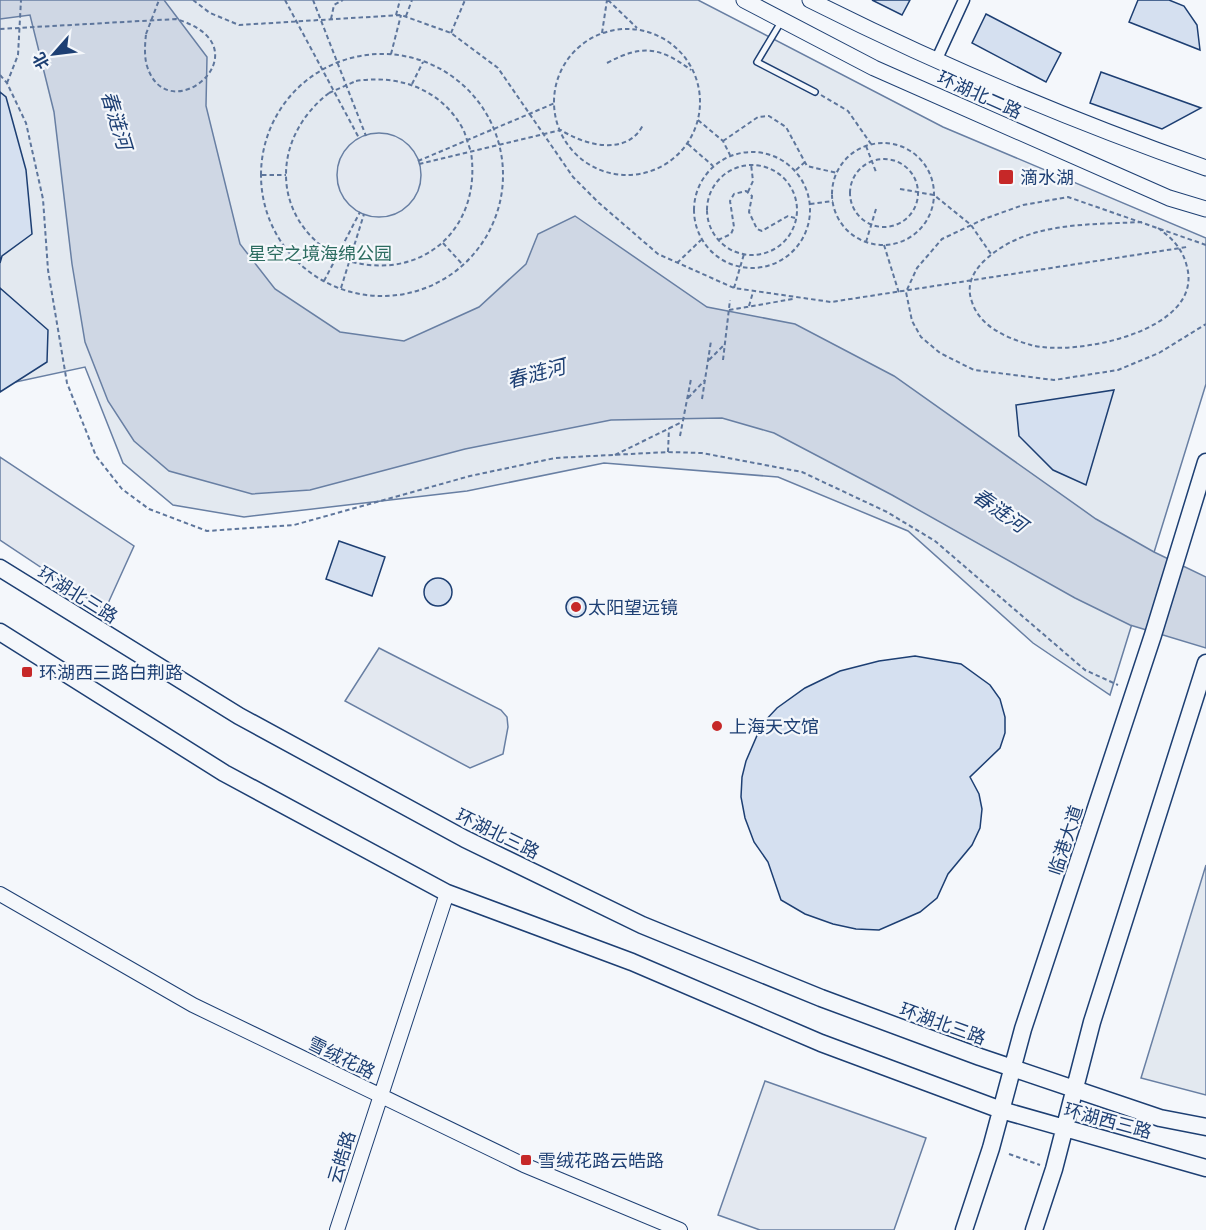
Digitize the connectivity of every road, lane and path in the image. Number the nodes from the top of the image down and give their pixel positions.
1 (21, 0) edge
2 (159, 0) edge
3 (193, 0) edge
4 (285, 0) edge
5 (313, 0) edge
6 (343, 0) edge
7 (400, 0) edge
8 (412, 0) edge
9 (465, 0) edge
10 (607, 0) edge
11 (744, 0) edge
12 (810, 0) edge
13 (964, 0) edge
14 (396, 15) junction
15 (401, 15) junction
16 (405, 16) junction
17 (321, 19) junction
18 (332, 19) junction
19 (296, 20) junction
20 (782, 20) junction
21 (0, 29) edge
22 (639, 30) junction
23 (451, 33) junction
24 (602, 34) junction
25 (391, 54) junction
26 (936, 61) junction
27 (423, 62) junction
28 (338, 63) junction
29 (607, 63) dead end
30 (322, 70) junction
31 (694, 72) junction
32 (0, 75) edge
33 (8, 83) junction
34 (412, 84) junction
35 (815, 92) joint
36 (555, 102) junction
37 (531, 113) junction
38 (698, 120) junction
39 (643, 125) dead end
40 (494, 129) junction
41 (561, 130) junction
42 (545, 134) junction
43 (366, 136) dead end
44 (359, 138) dead end
45 (723, 141) junction
46 (688, 143) junction
47 (871, 144) junction
48 (499, 145) junction
49 (866, 146) junction
50 (730, 155) junction
51 (805, 162) junction
52 (872, 162) junction
53 (751, 164) junction
54 (713, 166) junction
55 (1206, 168) edge
56 (795, 171) junction
57 (876, 172) dead end
58 (837, 173) junction
59 (262, 175) junction
60 (286, 175) junction
61 (900, 189) dead end
62 (748, 192) junction
63 (918, 192) junction
64 (934, 195) junction
65 (833, 201) junction
66 (810, 204) junction
67 (876, 208) dead end
68 (1206, 209) edge
69 (360, 212) dead end
70 (364, 214) dead end
71 (795, 218) junction
72 (1145, 222) junction
73 (872, 224) junction
74 (971, 225) junction
75 (1156, 226) junction
76 (701, 240) junction
77 (718, 240) junction
78 (443, 242) junction
79 (866, 242) junction
80 (884, 245) junction
81 (1206, 245) edge
82 (1187, 247) dead end
83 (1180, 248) junction
84 (744, 254) junction
85 (991, 254) junction
86 (677, 263) junction
87 (463, 265) junction
88 (741, 267) junction
89 (324, 281) junction
90 (970, 281) junction
91 (341, 288) junction
92 (734, 288) junction
93 (753, 292) junction
94 (906, 292) junction
95 (899, 293) junction
96 (796, 298) junction
97 (730, 300) dead end
98 (748, 308) junction
99 (729, 310) junction
100 (1206, 324) edge
101 (711, 341) dead end
102 (725, 344) junction
103 (723, 360) dead end
104 (708, 363) junction
105 (691, 379) dead end
106 (705, 380) junction
107 (702, 399) dead end
108 (687, 400) junction
109 (682, 422) junction
110 (669, 428) junction
111 (680, 436) dead end
112 (668, 452) junction
113 (612, 456) junction
114 (1206, 462) edge
115 (0, 568) edge
116 (0, 632) edge
117 (1206, 663) edge
118 (1118, 685) dead end
119 (447, 893) junction
120 (0, 894) edge
121 (1011, 1068) junction
122 (1075, 1090) junction
123 (380, 1095) junction
124 (1001, 1110) junction
125 (1206, 1127) edge
126 (1064, 1129) junction
127 (1009, 1154) dead end
128 (1041, 1165) dead end
129 (1206, 1168) edge
130 (337, 1230) edge
131 (680, 1230) edge
132 (964, 1230) edge
133 (1034, 1230) edge

1 - 33 path
2 - 21 path, bridge
3 - 19 path
4 - 19 path
5 - 17 path
6 - 18 path
7 - 14 path
8 - 16 path
9 - 23 path
10 - 22 path
10 - 24 path
11 - 20 main road, 环湖北二路
12 - 26 main road, 环湖北二路
13 - 26 street
14 - 15 path
14 - 18 path
15 - 16 path
15 - 25 path
16 - 23 path
17 - 18 path
17 - 19 path
17 - 28 path
19 - 30 path
20 - 35 lane
20 - 68 main road, 环湖北二路
22 - 24 path
22 - 31 path
23 - 37 path
24 - 36 path
25 - 27 path
25 - 28 path
26 - 55 main road, 环湖北二路
27 - 34 path
27 - 40 path
28 - 30 path
28 - 43 path
29 - 31 path
30 - 44 path
30 - 59 path
31 - 38 path
32 - 33 path
33 - 113 path
34 - 60 path, bridge
34 - 78 path, bridge
35 - 47 path
36 - 37 path
36 - 41 path
37 - 40 path
37 - 42 path
38 - 45 path
38 - 46 path
39 - 41 path
40 - 48 path
40 - 48 path
41 - 42 path
41 - 46 path
42 - 48 path
42 - 86 path
45 - 50 path
45 - 51 path
46 - 54 path
47 - 49 path
47 - 64 path
48 - 87 path
49 - 52 path
49 - 58 path
50 - 54 path
50 - 56 path
51 - 56 path
51 - 58 path
52 - 57 path
52 - 63 path
52 - 73 path
53 - 62 path
53 - 71 path
53 - 77 path
54 - 76 path
56 - 66 path
58 - 65 path
59 - 60 path
59 - 89 path
60 - 78 path, bridge
61 - 63 path
62 - 71 path
62 - 77 path
63 - 64 path
63 - 73 path
64 - 74 path
64 - 80 path
65 - 66 path
65 - 79 path
66 - 88 path
67 - 73 path
69 - 89 path
70 - 91 path
71 - 84 path
72 - 74 path
72 - 75 path
72 - 85 path
73 - 79 path
74 - 85 path
74 - 94 path
75 - 81 path
75 - 83 path
76 - 86 path
76 - 88 path
77 - 84 path
78 - 87 path
79 - 80 path
80 - 95 path
82 - 83 path
83 - 90 path
83 - 90 path
84 - 88 path
85 - 90 path
86 - 92 path
87 - 91 path
88 - 92 path
89 - 91 path
90 - 94 path
92 - 93 path
93 - 96 path
93 - 98 path
94 - 95 path
94 - 100 path
95 - 96 path
96 - 98 path
97 - 99 path
98 - 99 path
99 - 102 path
101 - 104 path
102 - 103 path
102 - 104 path
104 - 106 path
105 - 108 path
106 - 107 path
106 - 108 path
108 - 109 path
109 - 110 path
109 - 111 path
110 - 112 path
110 - 113 path
112 - 113 path
112 - 118 path
114 - 121 main road, 临港大道
115 - 121 main road, 环湖北三路
116 - 119 main road
117 - 122 main road
119 - 123 street, 云皓路
119 - 124 main road
120 - 123 street, 雪绒花路
121 - 122 main road, 环湖西三路
121 - 124 main road, 临港大道
122 - 125 main road, 环湖西三路
122 - 126 main road
123 - 130 street, 云皓路
123 - 131 street, 雪绒花路
124 - 126 main road, 环湖西三路
124 - 132 main road, 临港大道
126 - 129 main road, 环湖西三路
126 - 133 main road
127 - 128 path

